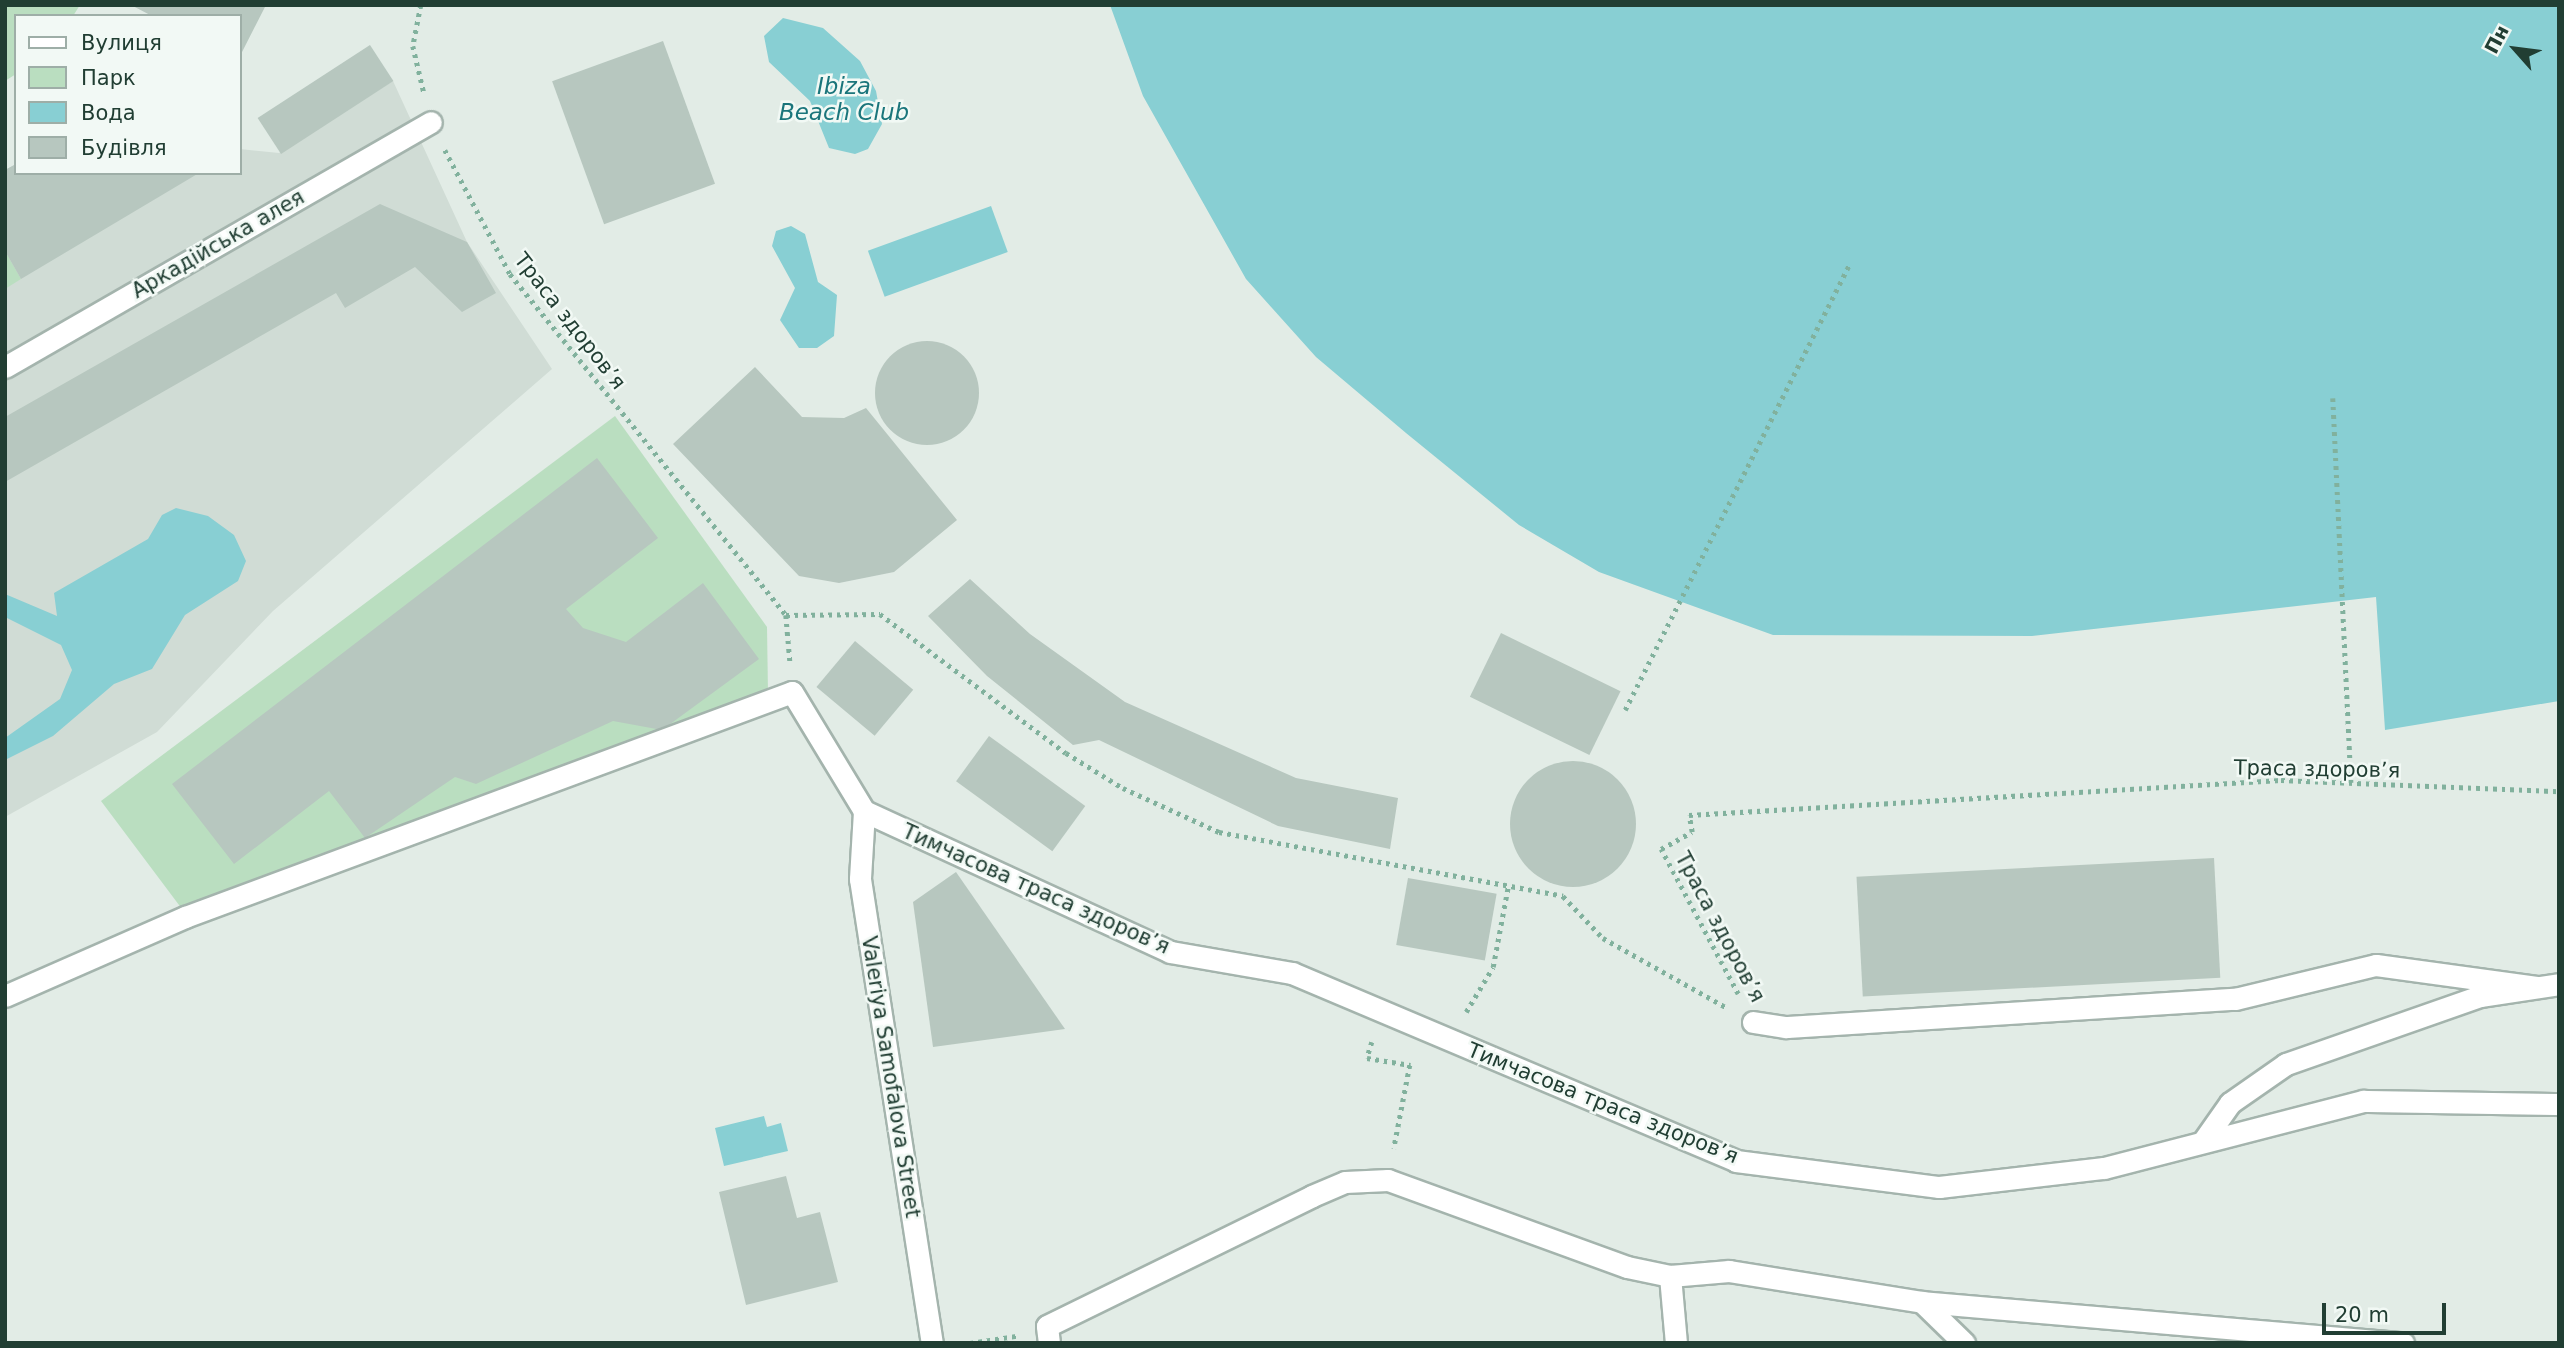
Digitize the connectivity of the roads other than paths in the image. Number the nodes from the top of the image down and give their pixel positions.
1 (431, 122) road end
2 (5, 367) edge
3 (864, 811) junction
4 (2559, 984) edge
5 (2536, 987) junction
6 (5, 996) edge
7 (1753, 1022) road end
8 (2559, 1104) edge
9 (2204, 1140) junction
10 (1670, 1276) junction
11 (1922, 1302) junction
12 (932, 1343) edge
13 (1049, 1343) edge
14 (1676, 1343) edge
15 (1964, 1343) edge
16 (2403, 1343) edge

1 - 2 street, Аркадійська алея
3 - 6 street
3 - 9 street, Тимчасова траса здоров’я
3 - 12 street, Valeriya Samofalova Street
4 - 5 street
5 - 7 street
5 - 9 street
8 - 9 street, Тимчасова траса здоров’я
10 - 11 street
10 - 13 street
10 - 14 street
11 - 15 street
11 - 16 street

